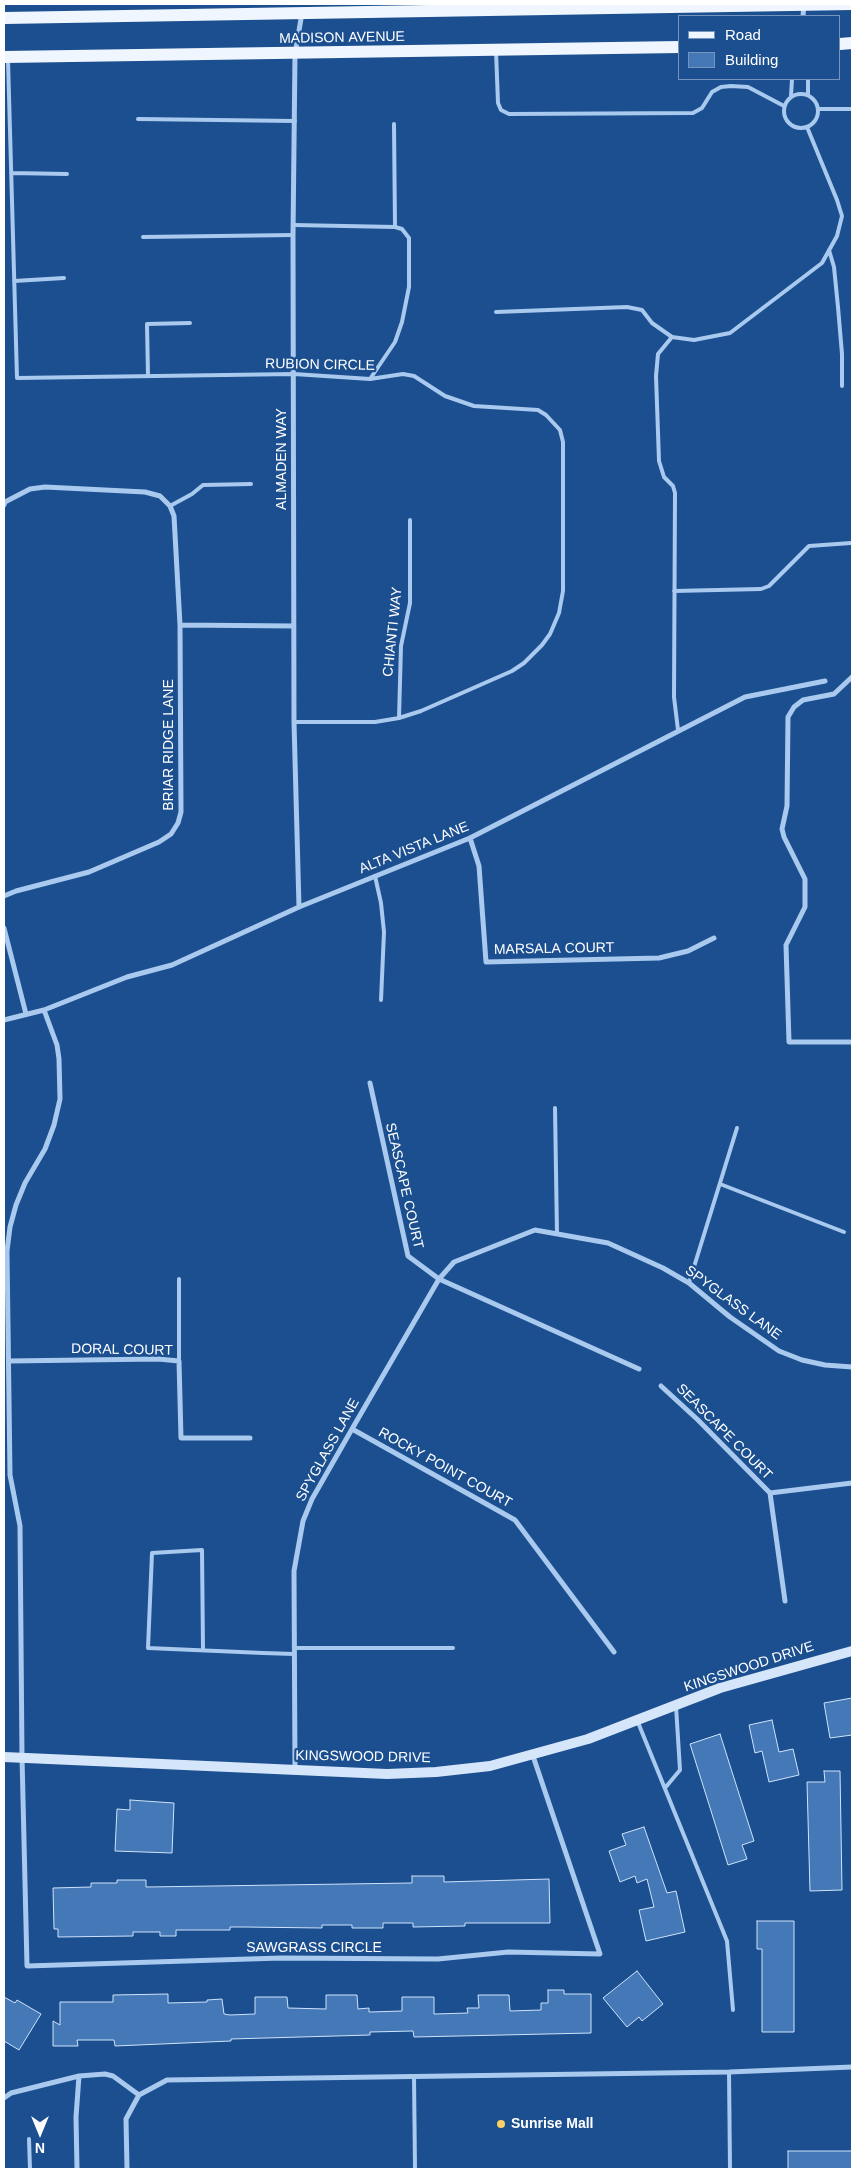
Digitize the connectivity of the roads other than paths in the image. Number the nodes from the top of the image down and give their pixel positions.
1 (852, 4) edge
2 (804, 8) edge
3 (302, 13) junction
4 (4, 18) edge
5 (678, 47) edge
6 (496, 51) junction
7 (295, 54) junction
8 (6, 57) edge
9 (792, 80) edge
10 (808, 80) edge
11 (808, 95) junction
12 (791, 96) junction
13 (784, 106) junction
14 (818, 109) junction
15 (852, 109) edge
16 (138, 119) dead end
17 (294, 121) junction
18 (394, 124) dead end
19 (807, 127) junction
20 (11, 173) junction
21 (67, 174) dead end
22 (294, 226) junction
23 (394, 227) junction
24 (293, 235) junction
25 (143, 237) dead end
26 (829, 250) junction
27 (64, 278) dead end
28 (14, 281) junction
29 (496, 312) dead end
30 (190, 323) dead end
31 (672, 337) junction
32 (294, 374) junction
33 (148, 376) junction
34 (370, 380) junction
35 (842, 386) dead end
36 (251, 484) dead end
37 (4, 505) edge
38 (170, 506) junction
39 (410, 520) dead end
40 (851, 544) dead end
41 (674, 590) junction
42 (180, 624) junction
43 (294, 626) junction
44 (852, 677) edge
45 (825, 681) dead end
46 (399, 718) junction
47 (294, 722) junction
48 (678, 730) junction
49 (470, 838) junction
50 (375, 876) junction
51 (4, 896) edge
52 (299, 907) junction
53 (4, 928) edge
54 (714, 938) dead end
55 (381, 1000) dead end
56 (44, 1010) junction
57 (26, 1014) junction
58 (4, 1020) edge
59 (852, 1042) edge
60 (370, 1083) dead end
61 (555, 1108) dead end
62 (738, 1128) dead end
63 (720, 1184) junction
64 (844, 1232) dead end
65 (557, 1234) junction
66 (179, 1279) dead end
67 (439, 1279) junction
68 (689, 1282) junction
69 (8, 1360) junction
70 (179, 1361) junction
71 (852, 1367) edge
72 (640, 1369) dead end
73 (661, 1386) dead end
74 (352, 1429) junction
75 (250, 1438) dead end
76 (852, 1483) edge
77 (770, 1493) junction
78 (785, 1601) dead end
79 (453, 1648) dead end
80 (204, 1650) junction
81 (294, 1651) junction
82 (852, 1651) edge
83 (614, 1652) dead end
84 (676, 1705) junction
85 (637, 1720) junction
86 (533, 1756) junction
87 (4, 1757) edge
88 (22, 1757) junction
89 (294, 1769) junction
90 (665, 1788) junction
91 (733, 2010) dead end
92 (852, 2067) edge
93 (729, 2072) junction
94 (79, 2076) junction
95 (414, 2076) junction
96 (139, 2095) junction
97 (4, 2098) edge
98 (29, 2139) dead end
99 (30, 2169) edge
100 (77, 2169) edge
101 (127, 2169) edge
102 (415, 2169) edge
103 (730, 2169) edge

1 - 2 main road, MADISON AVENUE
2 - 3 main road, MADISON AVENUE
3 - 4 main road, MADISON AVENUE
3 - 7 street, ALMADEN WAY
5 - 6 main road, MADISON AVENUE
6 - 7 main road, MADISON AVENUE
6 - 13 lane
7 - 8 main road, MADISON AVENUE
7 - 17 street, ALMADEN WAY
8 - 20 lane, RUBION CIRCLE
9 - 12 lane
10 - 11 lane
11 - 12 lane
11 - 14 lane
12 - 13 lane
13 - 19 lane
14 - 15 lane
14 - 19 lane
16 - 17 lane
17 - 22 street, ALMADEN WAY
18 - 23 lane
19 - 26 lane
20 - 21 lane
20 - 28 lane, RUBION CIRCLE
22 - 23 lane
22 - 24 street, ALMADEN WAY
23 - 34 lane
24 - 25 lane
24 - 32 street, ALMADEN WAY
26 - 31 lane
26 - 35 lane
27 - 28 lane
28 - 33 lane, RUBION CIRCLE
29 - 31 lane
30 - 33 lane
31 - 41 lane
32 - 33 lane, RUBION CIRCLE
32 - 34 lane, RUBION CIRCLE
32 - 43 street, ALMADEN WAY
34 - 46 lane, RUBION CIRCLE
36 - 38 lane
37 - 38 street
38 - 42 street, BRIAR RIDGE LANE
39 - 46 lane, CHIANTI WAY
40 - 41 lane
41 - 48 lane
42 - 43 street
42 - 51 street, BRIAR RIDGE LANE
43 - 47 street, ALMADEN WAY
44 - 59 street
45 - 48 street, ALTA VISTA LANE
46 - 47 lane, RUBION CIRCLE
47 - 52 street, ALMADEN WAY
48 - 49 street, ALTA VISTA LANE
49 - 50 street, ALTA VISTA LANE
49 - 54 street, MARSALA COURT
50 - 52 street, ALTA VISTA LANE
50 - 55 lane
52 - 56 street, ALTA VISTA LANE
53 - 57 street
56 - 57 street, ALTA VISTA LANE
56 - 69 street
57 - 58 street, ALTA VISTA LANE
60 - 67 street, SEASCAPE COURT
61 - 65 lane
62 - 63 lane
63 - 64 lane
63 - 68 lane
65 - 67 street, SPYGLASS LANE
65 - 68 street, SPYGLASS LANE
66 - 70 lane
67 - 72 street
67 - 74 street, SPYGLASS LANE
68 - 71 street, SPYGLASS LANE
69 - 70 street, DORAL COURT
69 - 88 street
70 - 75 street, DORAL COURT
73 - 77 street, SEASCAPE COURT
74 - 81 street, SPYGLASS LANE
74 - 83 street, ROCKY POINT COURT
76 - 77 street, SEASCAPE COURT
77 - 78 street, SEASCAPE COURT
79 - 81 lane
80 - 80 lane
80 - 81 lane
81 - 89 street, SPYGLASS LANE
82 - 84 street, KINGSWOOD DRIVE
84 - 85 street, KINGSWOOD DRIVE
84 - 90 lane
85 - 86 street, KINGSWOOD DRIVE
85 - 90 lane
86 - 88 street, SAWGRASS CIRCLE
86 - 89 street, KINGSWOOD DRIVE
87 - 88 street, KINGSWOOD DRIVE
88 - 89 street, KINGSWOOD DRIVE
90 - 91 lane
92 - 93 street
93 - 95 street
93 - 103 lane
94 - 96 street
94 - 97 street
94 - 100 street
95 - 96 street
95 - 102 lane
96 - 101 street
98 - 99 lane

